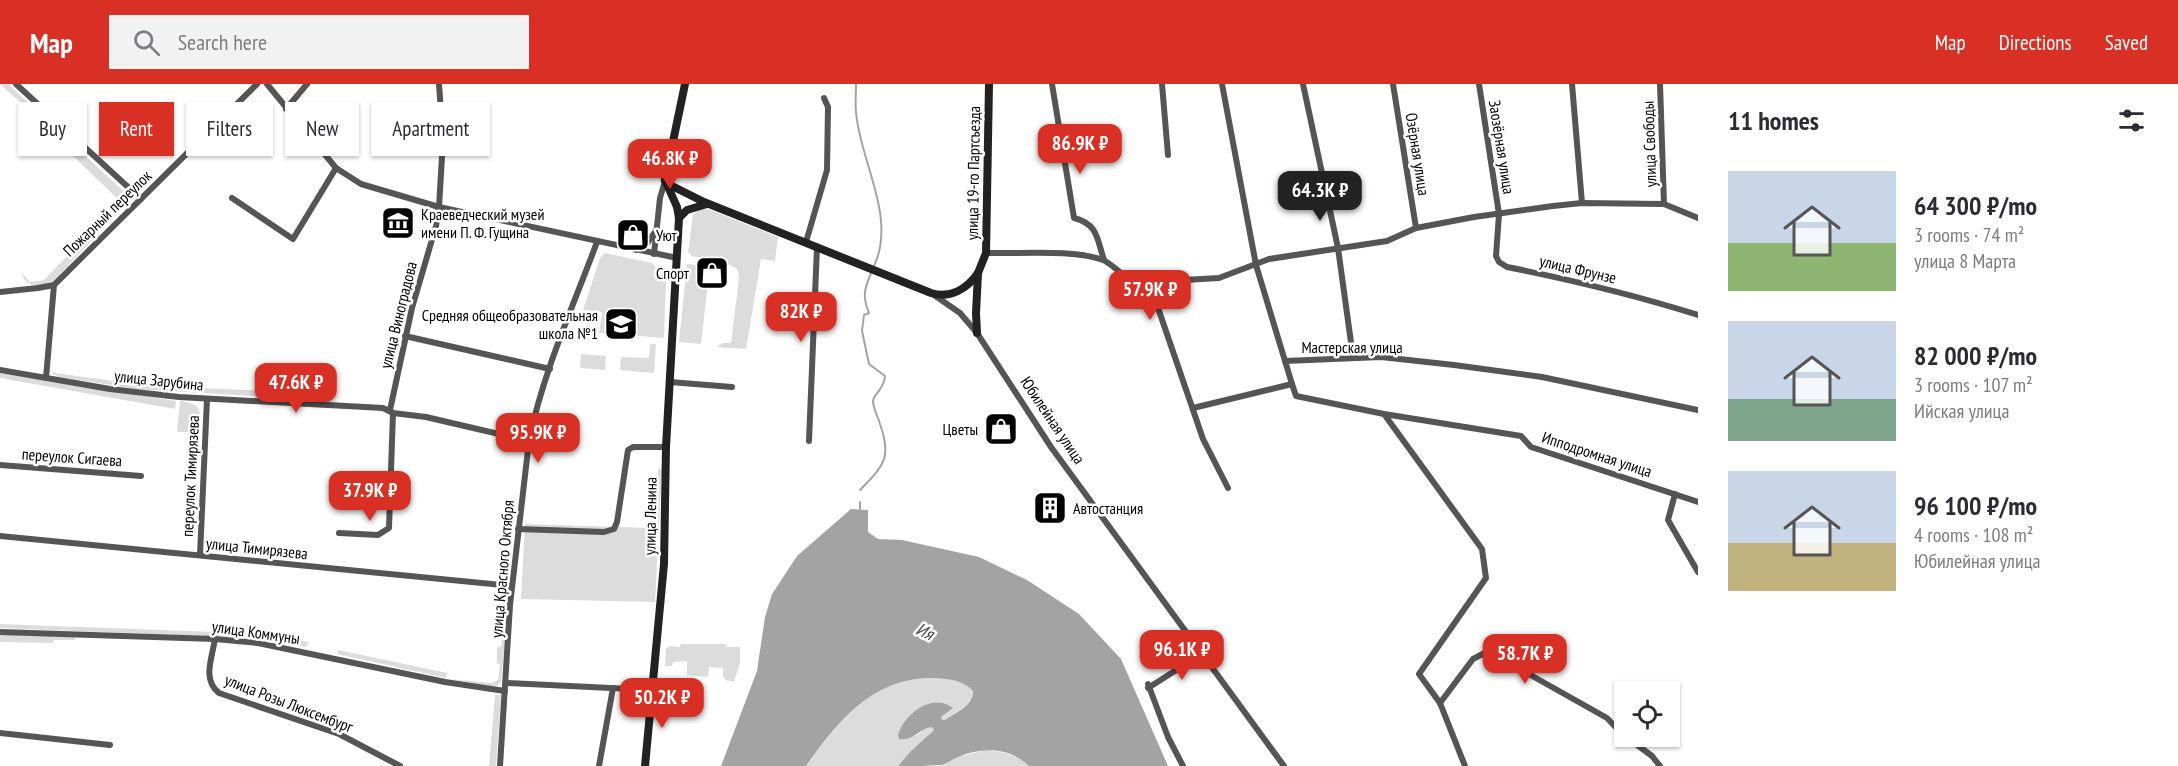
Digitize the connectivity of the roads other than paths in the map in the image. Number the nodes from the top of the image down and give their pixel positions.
1 (16, 84) edge
2 (256, 84) edge
3 (267, 84) edge
4 (308, 84) edge
5 (439, 84) edge
6 (685, 84) edge
7 (990, 84) edge
8 (1052, 84) edge
9 (1162, 84) edge
10 (1222, 84) edge
11 (1303, 84) edge
12 (1393, 84) edge
13 (1479, 84) edge
14 (1572, 84) edge
15 (1660, 84) edge
16 (824, 98) dead end
17 (292, 102) edge
18 (285, 108) edge
19 (1168, 154) dead end
20 (326, 156) edge
21 (336, 168) junction
22 (665, 180) junction
23 (232, 198) dead end
24 (141, 199) junction
25 (707, 203) junction
26 (1582, 203) junction
27 (1664, 204) junction
28 (660, 205) junction
29 (439, 207) junction
30 (677, 207) junction
31 (1499, 214) junction
32 (679, 218) junction
33 (1698, 218) edge
34 (1416, 228) junction
35 (656, 230) junction
36 (597, 242) junction
37 (806, 242) junction
38 (817, 247) junction
39 (1338, 248) junction
40 (636, 250) junction
41 (986, 253) junction
42 (654, 254) junction
43 (1104, 260) junction
44 (677, 262) junction
45 (1256, 265) junction
46 (978, 273) junction
47 (1132, 283) junction
48 (54, 285) junction
49 (0, 292) edge
50 (931, 293) junction
51 (1698, 315) edge
52 (977, 333) junction
53 (405, 336) junction
54 (1353, 357) junction
55 (1285, 361) junction
56 (549, 369) junction
57 (0, 370) edge
58 (46, 378) junction
59 (670, 382) junction
60 (1292, 384) junction
61 (732, 387) dead end
62 (207, 399) junction
63 (1193, 408) junction
64 (1698, 410) edge
65 (391, 411) junction
66 (1384, 414) junction
67 (529, 441) junction
68 (809, 441) dead end
69 (666, 447) junction
70 (0, 465) edge
71 (141, 476) dead end
72 (1228, 488) dead end
73 (1675, 494) junction
74 (1698, 502) edge
75 (518, 529) junction
76 (339, 533) dead end
77 (0, 536) edge
78 (200, 555) junction
79 (1698, 572) edge
80 (512, 586) junction
81 (0, 632) edge
82 (215, 639) junction
83 (1203, 653) junction
84 (505, 687) junction
85 (613, 688) junction
86 (652, 690) junction
87 (1440, 703) junction
88 (1614, 725) edge
89 (0, 734) edge
90 (110, 745) dead end
91 (1640, 747) edge
92 (400, 766) edge
93 (500, 766) edge
94 (599, 766) edge
95 (645, 766) edge
96 (1183, 766) edge
97 (1284, 766) edge
98 (1465, 766) edge
99 (1660, 766) edge

1 - 24 street
2 - 24 street, Пожарный переулок
3 - 18 street
4 - 17 street
5 - 29 street, улица Виноградова
6 - 22 main road
7 - 41 main road, улица 19-го Партсъезда
8 - 43 street
9 - 19 street
10 - 45 street, Мастерская улица
11 - 39 street
12 - 34 street, Озёрная улица
13 - 31 street, Заозёрная улица
14 - 26 street
15 - 27 street, улица Свободы
16 - 37 street
20 - 21 street
21 - 23 street
21 - 29 street
22 - 25 main road, Юбилейная улица
22 - 28 street
22 - 30 main road, улица Ленина
24 - 48 street, Пожарный переулок
25 - 32 main road
25 - 37 main road, Юбилейная улица
26 - 27 street
26 - 31 street
27 - 33 street
28 - 30 street
28 - 35 street
29 - 36 street
29 - 53 street, улица Виноградова
30 - 32 main road, улица Ленина
31 - 34 street
31 - 51 street, улица Фрунзе
32 - 44 main road, улица Ленина
34 - 39 street
35 - 40 street
35 - 42 street
36 - 40 street
36 - 56 street, улица Красного Октября
37 - 38 main road, Юбилейная улица
38 - 50 main road, Юбилейная улица
38 - 68 street
39 - 45 street
39 - 54 street
40 - 42 street
41 - 43 street
41 - 46 main road, улица 19-го Партсъезда
42 - 44 street
43 - 47 street
44 - 59 main road, улица Ленина
45 - 47 street
45 - 55 street, Мастерская улица
46 - 50 main road
46 - 52 main road, улица 19-го Партсъезда
47 - 63 street
48 - 49 street
48 - 58 street
50 - 52 street, Юбилейная улица
52 - 83 street, Юбилейная улица
53 - 56 street
53 - 65 street, улица Виноградова
54 - 55 street, Мастерская улица
54 - 64 street, Мастерская улица
55 - 60 street
56 - 67 street, улица Красного Октября
57 - 58 street, улица Зарубина
58 - 62 street, улица Зарубина
59 - 61 street
59 - 69 main road, улица Ленина
60 - 63 street
60 - 66 street, Ипподромная улица
62 - 65 street, улица Зарубина
62 - 78 street, переулок Тимирязева
63 - 72 street
65 - 67 street, улица Зарубина
65 - 76 street, улица Виноградова
66 - 73 street, Ипподромная улица
66 - 87 street
67 - 75 street, улица Красного Октября
69 - 75 street
69 - 86 main road, улица Ленина
70 - 71 street, переулок Сигаева
73 - 74 street, Ипподромная улица
73 - 79 street
75 - 80 street, улица Красного Октября
77 - 78 street, улица Тимирязева
78 - 80 street, улица Тимирязева
80 - 84 street, улица Красного Октября
81 - 82 street, улица Коммуны
82 - 84 street, улица Коммуны
82 - 92 street, улица Розы Люксембург
83 - 96 street
83 - 97 street, Юбилейная улица
84 - 85 street, улица Коммуны
84 - 93 street, улица Красного Октября
85 - 86 street, улица Коммуны
85 - 94 street
86 - 95 main road, улица Ленина
87 - 88 street
87 - 98 street
89 - 90 street
91 - 99 street

